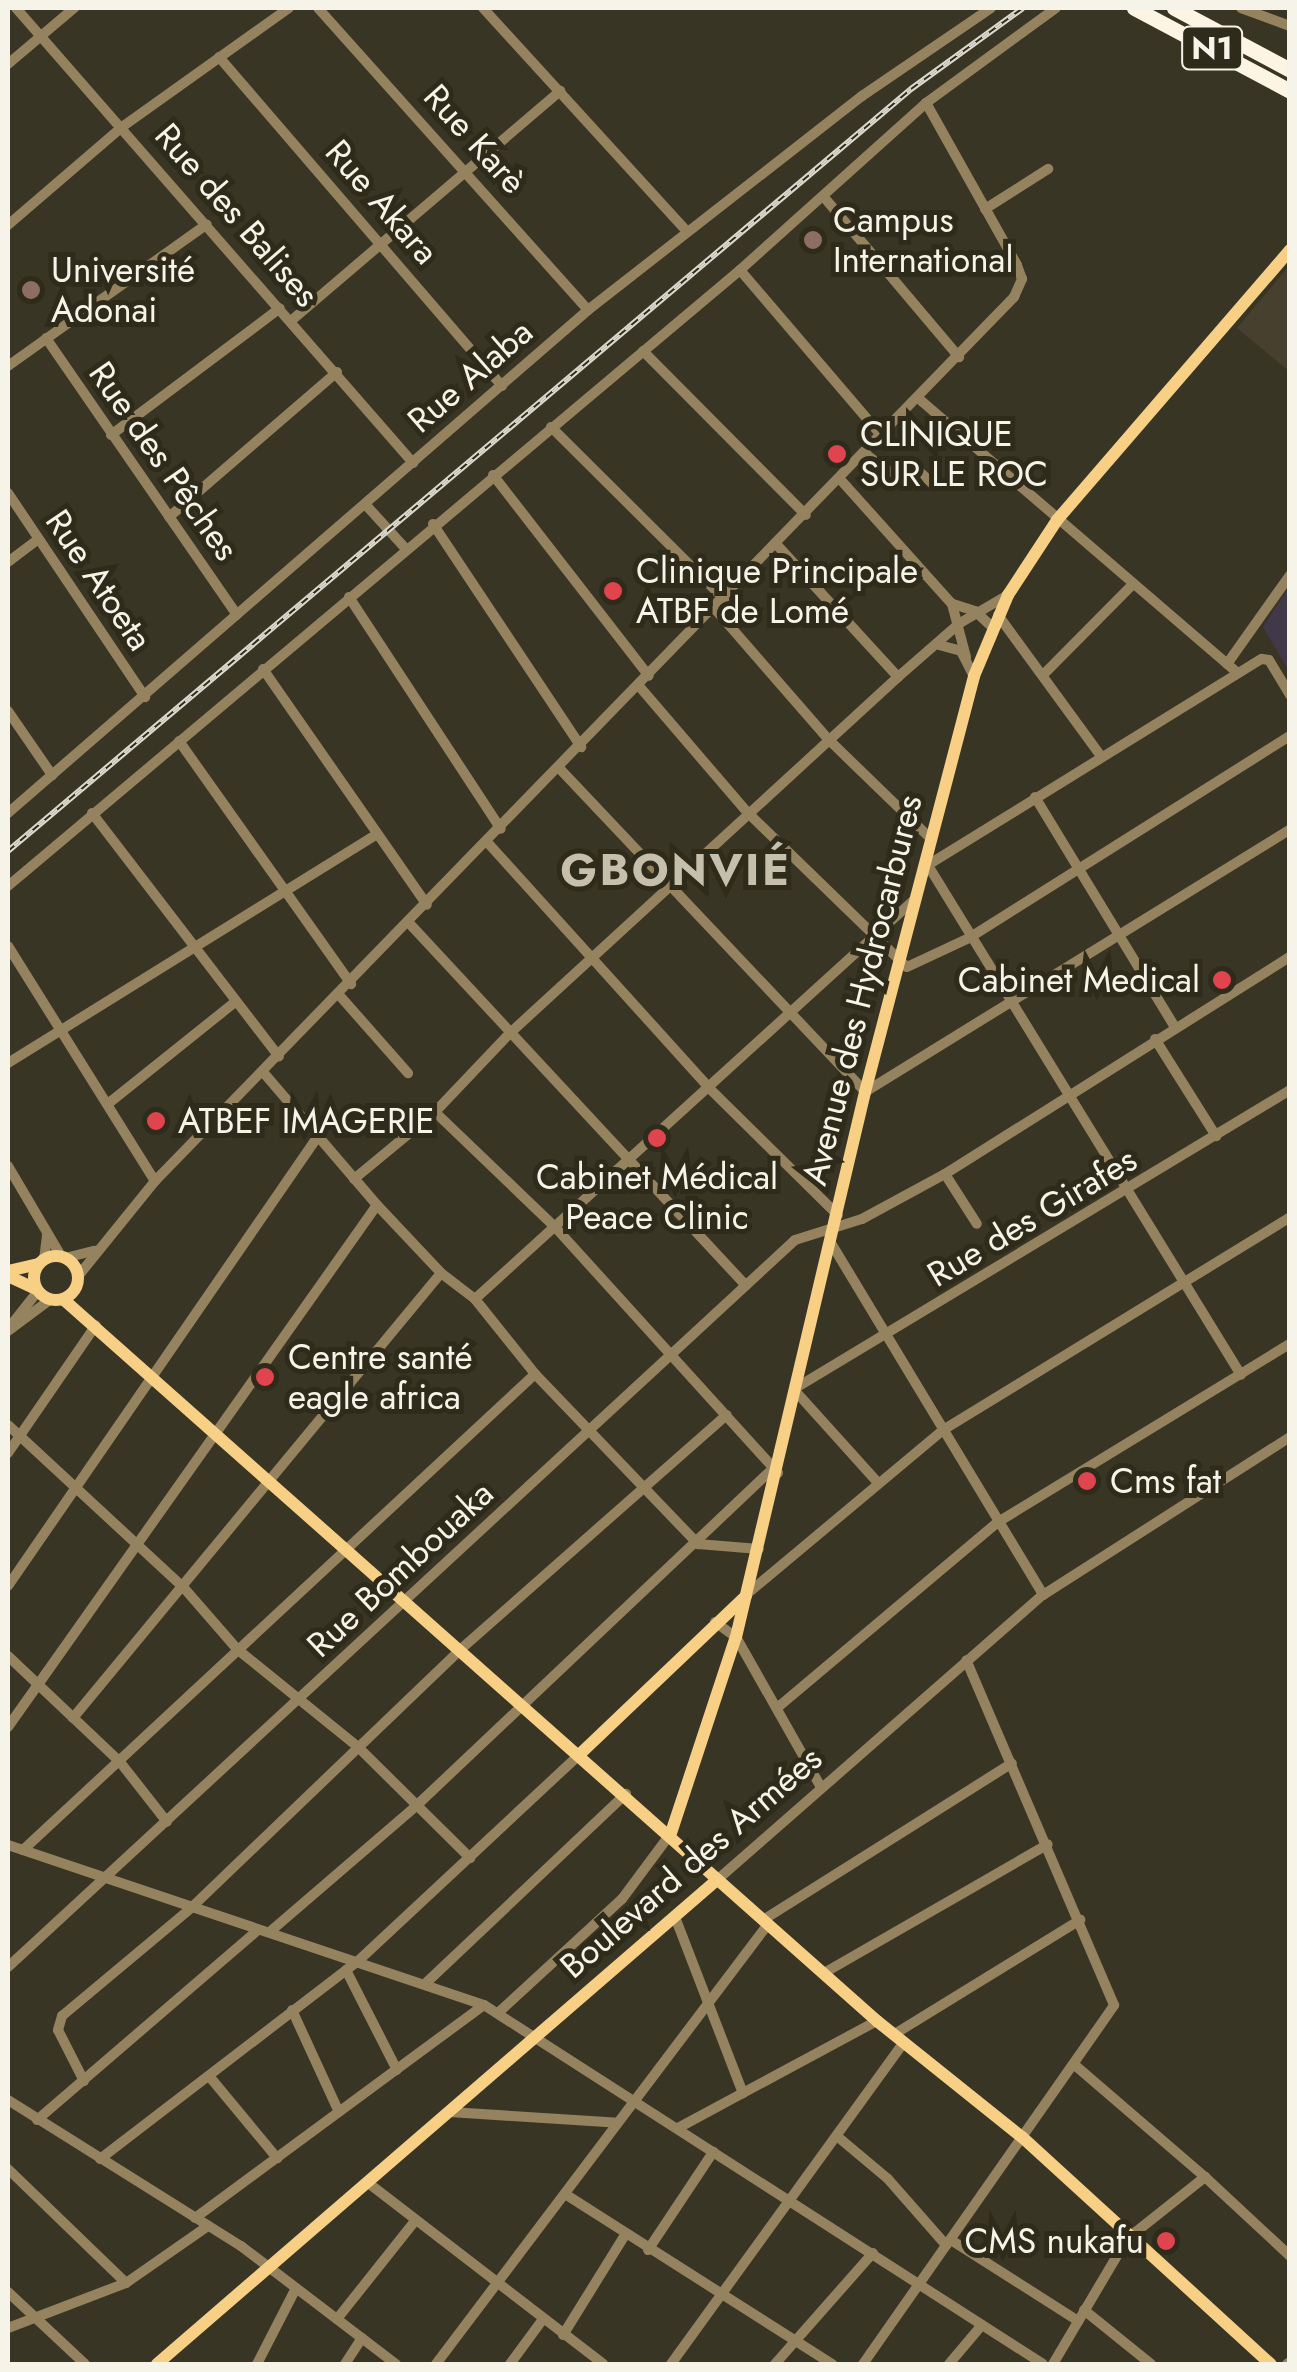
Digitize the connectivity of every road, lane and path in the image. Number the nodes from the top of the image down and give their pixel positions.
1 (16, 8) edge
2 (74, 8) edge
3 (289, 8) edge
4 (318, 8) edge
5 (483, 8) edge
6 (991, 8) edge
7 (1056, 8) edge
8 (1134, 8) edge
9 (1174, 8) edge
10 (1241, 8) edge
11 (1290, 26) edge
12 (40, 37) junction
13 (219, 57) junction
14 (8, 64) edge
15 (1290, 70) edge
16 (560, 91) junction
17 (1290, 91) edge
18 (926, 103) junction
19 (122, 127) junction
20 (467, 168) junction
21 (1048, 169) dead end
22 (823, 196) junction
23 (986, 209) junction
24 (207, 224) junction
25 (8, 226) edge
26 (686, 230) junction
27 (381, 242) junction
28 (1290, 250) edge
29 (740, 270) junction
30 (280, 308) junction
31 (588, 310) junction
32 (292, 320) junction
33 (46, 338) junction
34 (643, 351) junction
35 (959, 357) junction
36 (8, 366) edge
37 (337, 372) junction
38 (502, 386) junction
39 (918, 398) junction
40 (552, 427) junction
41 (111, 435) junction
42 (882, 436) junction
43 (864, 453) junction
44 (413, 463) junction
45 (494, 475) junction
46 (838, 478) junction
47 (934, 485) dead end
48 (8, 493) edge
49 (365, 504) junction
50 (806, 514) junction
51 (168, 517) junction
52 (1057, 520) junction
53 (433, 524) junction
54 (38, 539) junction
55 (777, 545) junction
56 (405, 548) junction
57 (8, 562) edge
58 (1290, 574) edge
59 (1132, 585) junction
60 (1008, 594) junction
61 (349, 597) junction
62 (724, 598) junction
63 (952, 604) junction
64 (714, 609) junction
65 (977, 613) junction
66 (236, 615) junction
67 (996, 622) junction
68 (960, 623) junction
69 (939, 645) junction
70 (966, 657) junction
71 (1227, 664) junction
72 (263, 670) junction
73 (1237, 672) junction
74 (1042, 675) junction
75 (649, 676) junction
76 (974, 676) junction
77 (898, 677) junction
78 (640, 686) junction
79 (1290, 695) edge
80 (145, 697) junction
81 (8, 710) edge
82 (1290, 736) edge
83 (829, 740) junction
84 (179, 741) junction
85 (581, 747) junction
86 (1100, 756) junction
87 (560, 768) junction
88 (52, 775) junction
89 (1035, 797) junction
90 (8, 813) edge
91 (92, 813) junction
92 (748, 813) junction
93 (500, 830) junction
94 (1290, 830) edge
95 (377, 834) junction
96 (929, 837) junction
97 (488, 843) junction
98 (925, 867) junction
99 (1078, 868) junction
100 (8, 886) edge
101 (670, 888) junction
102 (286, 890) junction
103 (914, 900) junction
104 (427, 905) junction
105 (410, 923) junction
106 (1118, 935) junction
107 (872, 936) junction
108 (969, 938) junction
109 (8, 946) edge
110 (196, 947) junction
111 (1290, 957) edge
112 (596, 959) junction
113 (898, 964) junction
114 (351, 984) junction
115 (340, 996) junction
116 (235, 1002) junction
117 (1011, 1004) junction
118 (789, 1013) junction
119 (1175, 1027) junction
120 (62, 1028) junction
121 (509, 1034) junction
122 (1156, 1039) junction
123 (278, 1056) junction
124 (8, 1062) edge
125 (263, 1072) junction
126 (408, 1072) dead end
127 (709, 1088) junction
128 (1290, 1090) edge
129 (865, 1092) junction
130 (1068, 1098) junction
131 (110, 1103) junction
132 (435, 1112) junction
133 (1216, 1136) junction
134 (316, 1139) junction
135 (630, 1159) junction
136 (8, 1166) edge
137 (945, 1174) junction
138 (354, 1179) junction
139 (155, 1182) junction
140 (1128, 1194) junction
141 (377, 1206) junction
142 (1290, 1218) edge
143 (837, 1219) junction
144 (978, 1224) dead end
145 (556, 1227) junction
146 (46, 1229) junction
147 (831, 1243) junction
148 (94, 1252) junction
149 (63, 1257) junction
150 (41, 1262) junction
151 (440, 1273) junction
152 (8, 1274) edge
153 (78, 1281) junction
154 (744, 1284) junction
155 (1183, 1285) junction
156 (37, 1290) junction
157 (57, 1299) junction
158 (475, 1299) junction
159 (93, 1321) junction
160 (8, 1331) edge
161 (887, 1336) junction
162 (1290, 1344) edge
163 (670, 1357) junction
164 (535, 1374) junction
165 (1241, 1375) junction
166 (150, 1379) junction
167 (799, 1390) junction
168 (726, 1416) junction
169 (8, 1425) edge
170 (943, 1430) junction
171 (589, 1431) junction
172 (211, 1434) junction
173 (19, 1437) junction
174 (1290, 1437) edge
175 (8, 1453) edge
176 (776, 1471) junction
177 (878, 1483) junction
178 (266, 1484) junction
179 (646, 1486) junction
180 (76, 1492) junction
181 (998, 1522) junction
182 (134, 1544) junction
183 (698, 1544) junction
184 (346, 1548) junction
185 (759, 1549) junction
186 (8, 1586) edge
187 (184, 1588) junction
188 (748, 1594) junction
189 (1043, 1595) junction
190 (405, 1602) junction
191 (716, 1622) junction
192 (736, 1637) junction
193 (461, 1648) junction
194 (237, 1649) junction
195 (8, 1656) edge
196 (966, 1660) junction
197 (37, 1684) junction
198 (298, 1702) junction
199 (520, 1702) junction
200 (777, 1708) junction
201 (73, 1718) junction
202 (8, 1726) edge
203 (358, 1746) junction
204 (580, 1754) junction
205 (120, 1762) junction
206 (1012, 1763) junction
207 (821, 1787) junction
208 (626, 1794) junction
209 (415, 1807) junction
210 (168, 1822) junction
211 (670, 1833) junction
212 (1048, 1844) junction
213 (8, 1845) edge
214 (23, 1850) junction
215 (470, 1858) junction
216 (108, 1878) junction
217 (716, 1880) junction
218 (191, 1908) junction
219 (674, 1918) junction
220 (1080, 1920) junction
221 (765, 1922) junction
222 (258, 1930) junction
223 (272, 1930) junction
224 (357, 1962) junction
225 (8, 1966) edge
226 (346, 1970) junction
227 (824, 1973) junction
228 (428, 1982) junction
229 (484, 2006) junction
230 (709, 2006) junction
231 (292, 2010) junction
232 (498, 2013) junction
233 (877, 2021) junction
234 (536, 2037) junction
235 (898, 2039) junction
236 (1075, 2064) junction
237 (397, 2070) junction
238 (209, 2076) junction
239 (84, 2081) junction
240 (742, 2094) junction
241 (8, 2100) edge
242 (635, 2101) junction
243 (338, 2112) junction
244 (450, 2112) junction
245 (38, 2120) junction
246 (618, 2123) junction
247 (678, 2128) junction
248 (838, 2137) junction
249 (1022, 2137) junction
250 (712, 2152) junction
251 (277, 2158) junction
252 (100, 2159) junction
253 (8, 2170) edge
254 (1205, 2176) junction
255 (366, 2182) junction
256 (565, 2194) junction
257 (790, 2203) junction
258 (196, 2218) junction
259 (415, 2221) junction
260 (208, 2226) junction
261 (625, 2234) junction
262 (1128, 2238) junction
263 (948, 2242) junction
264 (648, 2250) junction
265 (873, 2253) junction
266 (1290, 2256) edge
267 (268, 2268) junction
268 (497, 2283) junction
269 (126, 2284) junction
270 (919, 2285) junction
271 (296, 2288) junction
272 (8, 2292) edge
273 (721, 2298) junction
274 (1081, 2316) junction
275 (336, 2319) junction
276 (39, 2320) junction
277 (543, 2320) junction
278 (982, 2326) junction
279 (8, 2328) edge
280 (563, 2334) junction
281 (362, 2338) junction
282 (796, 2340) junction
283 (588, 2354) junction
284 (85, 2364) edge
285 (156, 2364) edge
286 (257, 2364) edge
287 (344, 2364) edge
288 (396, 2364) edge
289 (436, 2364) edge
290 (510, 2364) edge
291 (580, 2364) edge
292 (603, 2364) edge
293 (671, 2364) edge
294 (775, 2364) edge
295 (832, 2364) edge
296 (863, 2364) edge
297 (949, 2364) edge
298 (1044, 2364) edge
299 (1052, 2364) edge
300 (1151, 2364) edge
301 (1271, 2364) edge

1 - 12 street, Rue des Balises
2 - 12 street
3 - 13 street
4 - 20 street, Rue Karè
5 - 16 street
6 - 26 street, Rue Alaba
7 - 18 street
8 - 17 highway, N1
9 - 15 highway, N1
10 - 11 street
12 - 14 street
12 - 19 street, Rue des Balises
13 - 19 street
13 - 27 street, Rue Akara
16 - 20 street
16 - 26 street
18 - 22 street
18 - 23 street
19 - 24 street, Rue des Balises
19 - 25 street
20 - 27 street
20 - 31 street, Rue Karè
21 - 23 street
22 - 29 street
22 - 35 street
23 - 35 street
24 - 30 street, Rue des Balises
24 - 33 street
26 - 31 street, Rue Alaba
27 - 32 street
27 - 38 street, Rue Akara
28 - 52 main road, Avenue des Hydrocarbures
29 - 34 street
29 - 42 street
30 - 32 street, Rue des Balises
30 - 41 street
31 - 38 street, Rue Alaba
32 - 37 street, Rue des Balises
33 - 36 street
33 - 41 street, Rue des Pêches
34 - 40 street
34 - 50 street
35 - 39 street
37 - 44 street, Rue des Balises
37 - 51 street
38 - 44 street, Rue Alaba
39 - 42 street
39 - 52 street
40 - 45 street
40 - 62 street
41 - 51 street, Rue des Pêches
42 - 43 street
43 - 46 street
43 - 47 street
44 - 49 street, Rue Alaba
45 - 53 street
45 - 75 street
46 - 50 street
46 - 63 street
48 - 54 street, Rue Atoeta
49 - 56 street
49 - 66 street, Rue Alaba
50 - 55 street
51 - 66 street, Rue des Pêches
52 - 59 street
52 - 60 main road, Avenue des Hydrocarbures
53 - 56 street
53 - 85 street
54 - 57 street
54 - 80 street, Rue Atoeta
55 - 62 street
55 - 77 street
56 - 61 street
58 - 71 street
59 - 71 street
59 - 74 street
60 - 65 street
60 - 67 main road, Avenue des Hydrocarbures
61 - 72 street
61 - 93 street
62 - 64 street
63 - 65 street
63 - 68 street
64 - 75 street
64 - 83 street
65 - 67 street
65 - 68 street
66 - 80 street, Rue Alaba
67 - 74 street
67 - 76 main road, Avenue des Hydrocarbures
68 - 69 street
68 - 70 street
69 - 70 street
69 - 77 street
70 - 76 street
71 - 73 street
72 - 84 street
72 - 95 street
73 - 79 street
73 - 86 street
74 - 86 street
75 - 78 street
76 - 96 main road, Avenue des Hydrocarbures
77 - 83 street
78 - 85 street
78 - 92 street
80 - 88 street, Rue Alaba
81 - 88 street
82 - 99 street
83 - 92 street
83 - 96 street
84 - 91 street
84 - 102 street
85 - 87 street
86 - 89 street
87 - 93 street
87 - 101 street
88 - 90 street, Rue Alaba
89 - 98 street
89 - 99 street
91 - 100 street
91 - 110 street
92 - 101 street
92 - 107 street
93 - 97 street
94 - 106 street
95 - 102 street
95 - 104 street
96 - 98 main road, Avenue des Hydrocarbures
97 - 104 street
97 - 112 street
98 - 103 main road, Avenue des Hydrocarbures
98 - 108 street
99 - 106 street
99 - 108 street
101 - 112 street
101 - 118 street
102 - 110 street
102 - 114 street
103 - 107 street
103 - 113 main road, Avenue des Hydrocarbures
104 - 105 street
105 - 114 street
105 - 121 street
106 - 117 street
106 - 119 street
107 - 113 street
107 - 118 street
108 - 113 street
108 - 117 street
109 - 120 street
110 - 116 street
110 - 120 street
111 - 119 street, Rue Bombouaka
112 - 121 street
112 - 127 street
113 - 129 main road, Avenue des Hydrocarbures
114 - 115 street
115 - 123 street
115 - 126 street
116 - 123 street
116 - 131 street
117 - 129 street
117 - 130 street
118 - 127 street
118 - 129 street
119 - 122 street, Rue Bombouaka
120 - 124 street
120 - 131 street
121 - 132 street
121 - 135 street
122 - 130 street, Rue Bombouaka
122 - 133 street
123 - 125 street
125 - 134 street
125 - 139 street
127 - 135 street
127 - 143 street
128 - 133 street, Rue des Girafes
129 - 143 main road, Avenue des Hydrocarbures
130 - 137 street, Rue Bombouaka
130 - 140 street
131 - 139 street
132 - 138 street
132 - 145 street
133 - 140 street, Rue des Girafes
134 - 138 street
134 - 166 street
135 - 145 street
135 - 154 street
136 - 146 street
137 - 143 street, Rue Bombouaka
137 - 144 street
138 - 141 street
139 - 148 street
140 - 155 street
140 - 161 street, Rue des Girafes
141 - 151 street
141 - 172 street
142 - 155 street
143 - 147 main road, Avenue des Hydrocarbures
143 - 154 street, Rue Bombouaka
145 - 158 street
145 - 163 street
146 - 149 street
146 - 150 street
147 - 161 street
147 - 167 main road, Avenue des Hydrocarbures
148 - 149 street
148 - 153 street
149 - 150 main road
149 - 153 main road
150 - 152 main road
150 - 156 main road
151 - 158 street
151 - 178 street
152 - 156 main road
153 - 157 main road
153 - 159 main road
154 - 163 street, Rue Bombouaka
155 - 165 street
155 - 170 street
156 - 157 main road
156 - 160 street
157 - 159 main road
157 - 160 street
158 - 164 street
159 - 166 main road
159 - 173 street
161 - 167 street, Rue des Girafes
161 - 170 street
162 - 165 street
163 - 168 street
163 - 171 street, Rue Bombouaka
164 - 171 street
164 - 184 street
165 - 181 street
166 - 172 main road
166 - 180 street
167 - 176 main road, Avenue des Hydrocarbures
167 - 177 street
168 - 176 street
168 - 179 street
169 - 173 street
170 - 177 street
170 - 181 street
171 - 179 street
171 - 190 street, Rue Bombouaka
172 - 178 main road
172 - 182 street
173 - 175 street
173 - 180 street
174 - 189 street, Boulevard des Armées
176 - 183 street
176 - 185 main road, Avenue des Hydrocarbures
177 - 188 street
178 - 184 main road
178 - 187 street
179 - 183 street
179 - 193 street
180 - 182 street
180 - 186 street
181 - 189 street
181 - 200 street
182 - 187 street
182 - 197 street
183 - 185 street
183 - 199 street
184 - 190 main road
184 - 194 street
185 - 188 main road, Avenue des Hydrocarbures
187 - 194 street
187 - 201 street
188 - 191 main road
188 - 192 main road, Avenue des Hydrocarbures
189 - 196 street, Boulevard des Armées
190 - 193 main road
190 - 198 street, Rue Bombouaka
191 - 192 street
191 - 204 main road
192 - 200 street
192 - 211 main road, Avenue des Hydrocarbures
193 - 199 main road
193 - 203 street
194 - 198 street
194 - 205 street
195 - 197 street
196 - 206 street
196 - 207 street, Boulevard des Armées
197 - 201 street
197 - 202 street
198 - 203 street
198 - 210 street, Rue Bombouaka
199 - 204 main road
199 - 209 street
200 - 207 street
201 - 205 street
203 - 209 street
203 - 218 street
204 - 208 main road
204 - 215 street
205 - 210 street
205 - 214 street
206 - 212 street
206 - 221 street
207 - 217 street, Boulevard des Armées
208 - 211 main road
208 - 228 street
209 - 215 street
209 - 223 street
210 - 216 street, Rue Bombouaka
211 - 217 main road
211 - 232 street
212 - 220 street
212 - 227 street
213 - 214 street
214 - 216 street
215 - 224 street
216 - 218 street
216 - 225 street, Rue Bombouaka
217 - 219 main road, Boulevard des Armées
217 - 221 main road
218 - 222 street
218 - 239 street
219 - 230 street
219 - 234 main road, Boulevard des Armées
220 - 235 street
220 - 236 street
221 - 227 main road
221 - 230 street
222 - 223 street
222 - 239 street
223 - 224 street
224 - 226 street
224 - 228 street
226 - 231 street
226 - 237 street
227 - 233 main road
228 - 229 street
229 - 232 street
229 - 237 street
230 - 240 street
230 - 242 street
231 - 238 street
231 - 243 street
232 - 234 street
233 - 235 main road
233 - 240 street
234 - 242 street
234 - 244 main road, Boulevard des Armées
235 - 248 street
235 - 249 main road
236 - 249 street
236 - 254 street
237 - 243 street
238 - 251 street
238 - 252 street
239 - 245 street
240 - 247 street
241 - 245 street
242 - 246 street
242 - 247 street
243 - 251 street
244 - 246 street
244 - 255 main road, Boulevard des Armées
245 - 252 street
246 - 256 street
247 - 250 street
248 - 257 street
248 - 263 street
249 - 262 main road
249 - 263 street
250 - 257 street
250 - 264 street
251 - 258 street
252 - 258 street
253 - 269 street
254 - 262 street
254 - 266 street
255 - 259 street
255 - 267 main road, Boulevard des Armées
256 - 261 street
256 - 268 street
257 - 265 street
257 - 273 street
258 - 260 street
259 - 268 street
259 - 275 street
260 - 267 street
260 - 269 street
261 - 264 street
261 - 280 street
262 - 274 street
262 - 301 main road
263 - 270 street
263 - 274 street
264 - 273 street
265 - 270 street
265 - 282 street
267 - 271 street
267 - 285 main road, Boulevard des Armées
268 - 277 street
268 - 289 street
269 - 276 street
270 - 278 street
270 - 296 street
271 - 275 street
271 - 286 street
272 - 276 street
273 - 282 street
273 - 293 street
274 - 299 street
274 - 300 street
275 - 281 street
276 - 279 street
276 - 284 street
277 - 280 street
277 - 290 street
278 - 297 street
278 - 298 street
280 - 283 street
281 - 287 street
281 - 288 street
282 - 294 street
282 - 295 street
283 - 291 street
283 - 292 street

